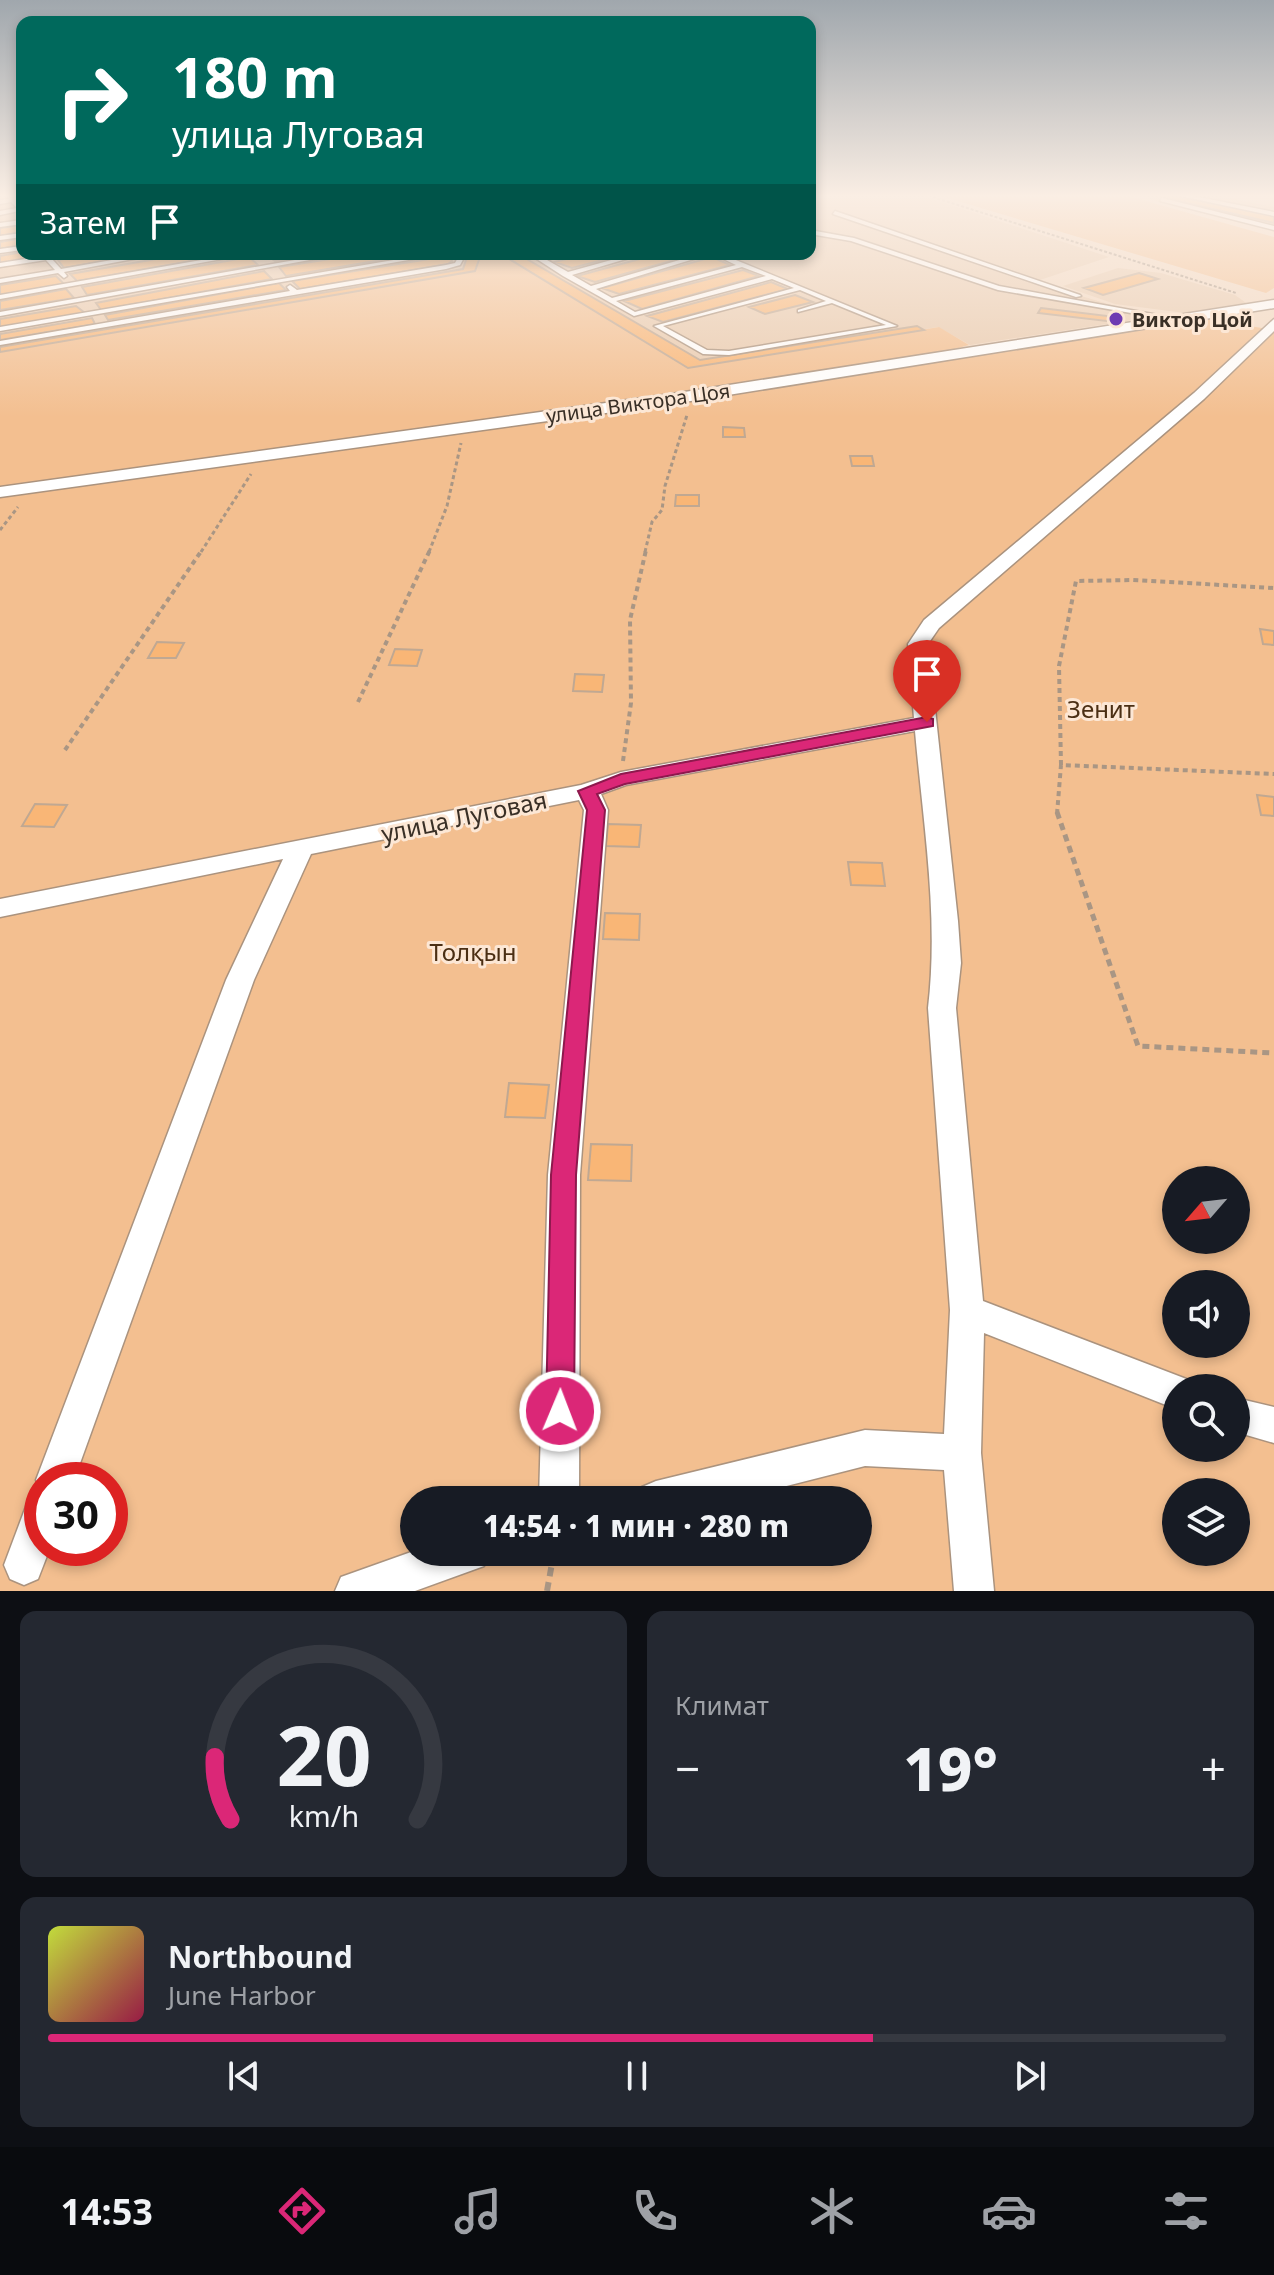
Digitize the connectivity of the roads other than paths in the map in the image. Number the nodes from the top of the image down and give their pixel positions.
1 (57, 268) edge
2 (76, 268) edge
3 (167, 268) edge
4 (239, 268) edge
5 (270, 268) edge
6 (353, 268) edge
7 (438, 268) edge
8 (554, 268) edge
9 (589, 268) edge
10 (658, 268) edge
11 (730, 268) edge
12 (750, 268) edge
13 (939, 268) edge
14 (997, 268) edge
15 (60, 271) junction
16 (565, 275) junction
17 (771, 277) junction
18 (282, 280) junction
19 (0, 281) edge
20 (73, 285) junction
21 (591, 288) junction
22 (800, 288) junction
23 (295, 292) junction
24 (0, 297) edge
25 (83, 300) junction
26 (612, 300) junction
27 (832, 301) junction
28 (1107, 306) junction
29 (800, 311) dead end
30 (97, 313) junction
31 (0, 314) edge
32 (634, 314) junction
33 (1272, 318) edge
34 (1177, 319) junction
35 (104, 325) junction
36 (657, 326) junction
37 (0, 329) edge
38 (0, 343) edge
39 (0, 492) edge
40 (927, 722) junction
41 (587, 791) junction
42 (300, 850) junction
43 (0, 908) edge
44 (967, 1310) junction
45 (1162, 1387) edge
46 (1250, 1419) edge
47 (1274, 1425) edge
48 (962, 1453) junction
49 (62, 1462) edge
50 (559, 1486) edge
51 (712, 1486) edge
52 (429, 1566) edge
53 (355, 1591) edge
54 (974, 1591) edge

1 - 15 lane
2 - 15 lane
3 - 20 lane
4 - 25 lane
5 - 18 lane
6 - 18 lane
7 - 23 lane
8 - 16 lane
9 - 16 lane
10 - 21 lane
11 - 26 lane
12 - 17 lane
13 - 28 lane
14 - 28 lane
15 - 19 lane
15 - 20 lane
16 - 21 lane
17 - 22 lane
17 - 32 lane
18 - 23 lane
18 - 30 lane
20 - 24 lane
20 - 25 lane
21 - 26 lane
22 - 27 lane
22 - 36 lane
23 - 35 lane
25 - 30 lane
25 - 31 lane
26 - 32 lane
27 - 29 lane
27 - 36 lane
28 - 34 lane
30 - 35 lane
30 - 37 lane
32 - 36 lane
33 - 34 street, улица Виктора Цоя
33 - 40 street
34 - 39 street, улица Виктора Цоя
35 - 38 lane
40 - 41 street, улица Луговая
40 - 44 street
41 - 42 street, улица Луговая
41 - 50 street
42 - 43 street, улица Луговая
42 - 49 street
44 - 45 street
44 - 48 street
46 - 47 street
48 - 51 street
48 - 54 street
52 - 53 street

